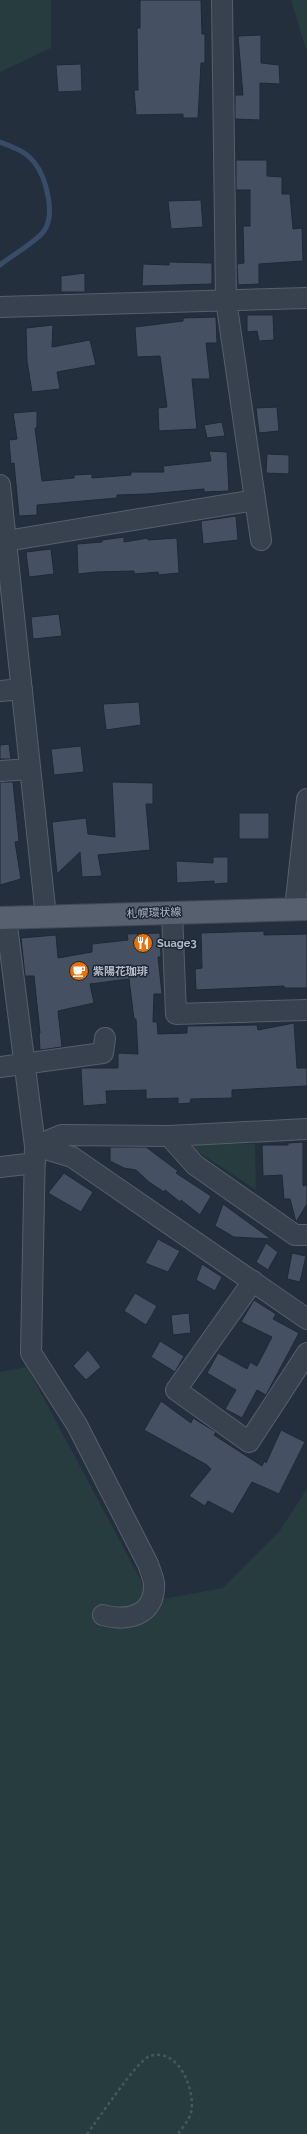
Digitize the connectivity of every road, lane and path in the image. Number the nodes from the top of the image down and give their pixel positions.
1 (222, 0) edge
2 (307, 298) edge
3 (226, 300) junction
4 (0, 307) edge
5 (0, 485) edge
6 (255, 500) junction
7 (261, 540) dead end
8 (6, 541) junction
9 (22, 689) junction
10 (0, 691) edge
11 (30, 769) junction
12 (0, 770) edge
13 (307, 799) edge
14 (301, 909) edge
15 (172, 912) junction
16 (46, 917) junction
17 (3, 918) edge
18 (307, 1010) edge
19 (105, 1038) dead end
20 (24, 1065) junction
21 (0, 1067) edge
22 (307, 1129) edge
23 (169, 1136) junction
24 (35, 1155) junction
25 (0, 1167) edge
26 (307, 1235) edge
27 (253, 1281) junction
28 (307, 1320) edge
29 (307, 1353) edge
30 (103, 1615) dead end
31 (87, 2134) edge
32 (178, 2134) edge

1 - 3 street
2 - 3 street
3 - 4 street
3 - 6 street
5 - 8 street
6 - 7 street
6 - 8 street
8 - 9 street
9 - 10 street
9 - 11 street
11 - 12 street
11 - 16 street
13 - 14 street
14 - 15 main road, 札幌環状線
15 - 16 main road, 札幌環状線
15 - 18 street
16 - 17 main road, 札幌環状線
17 - 20 street
19 - 20 street
20 - 21 street
20 - 24 street
22 - 23 street
23 - 24 street
23 - 26 street
24 - 25 street
24 - 27 street
24 - 30 street
27 - 28 street
27 - 29 street
31 - 32 path

